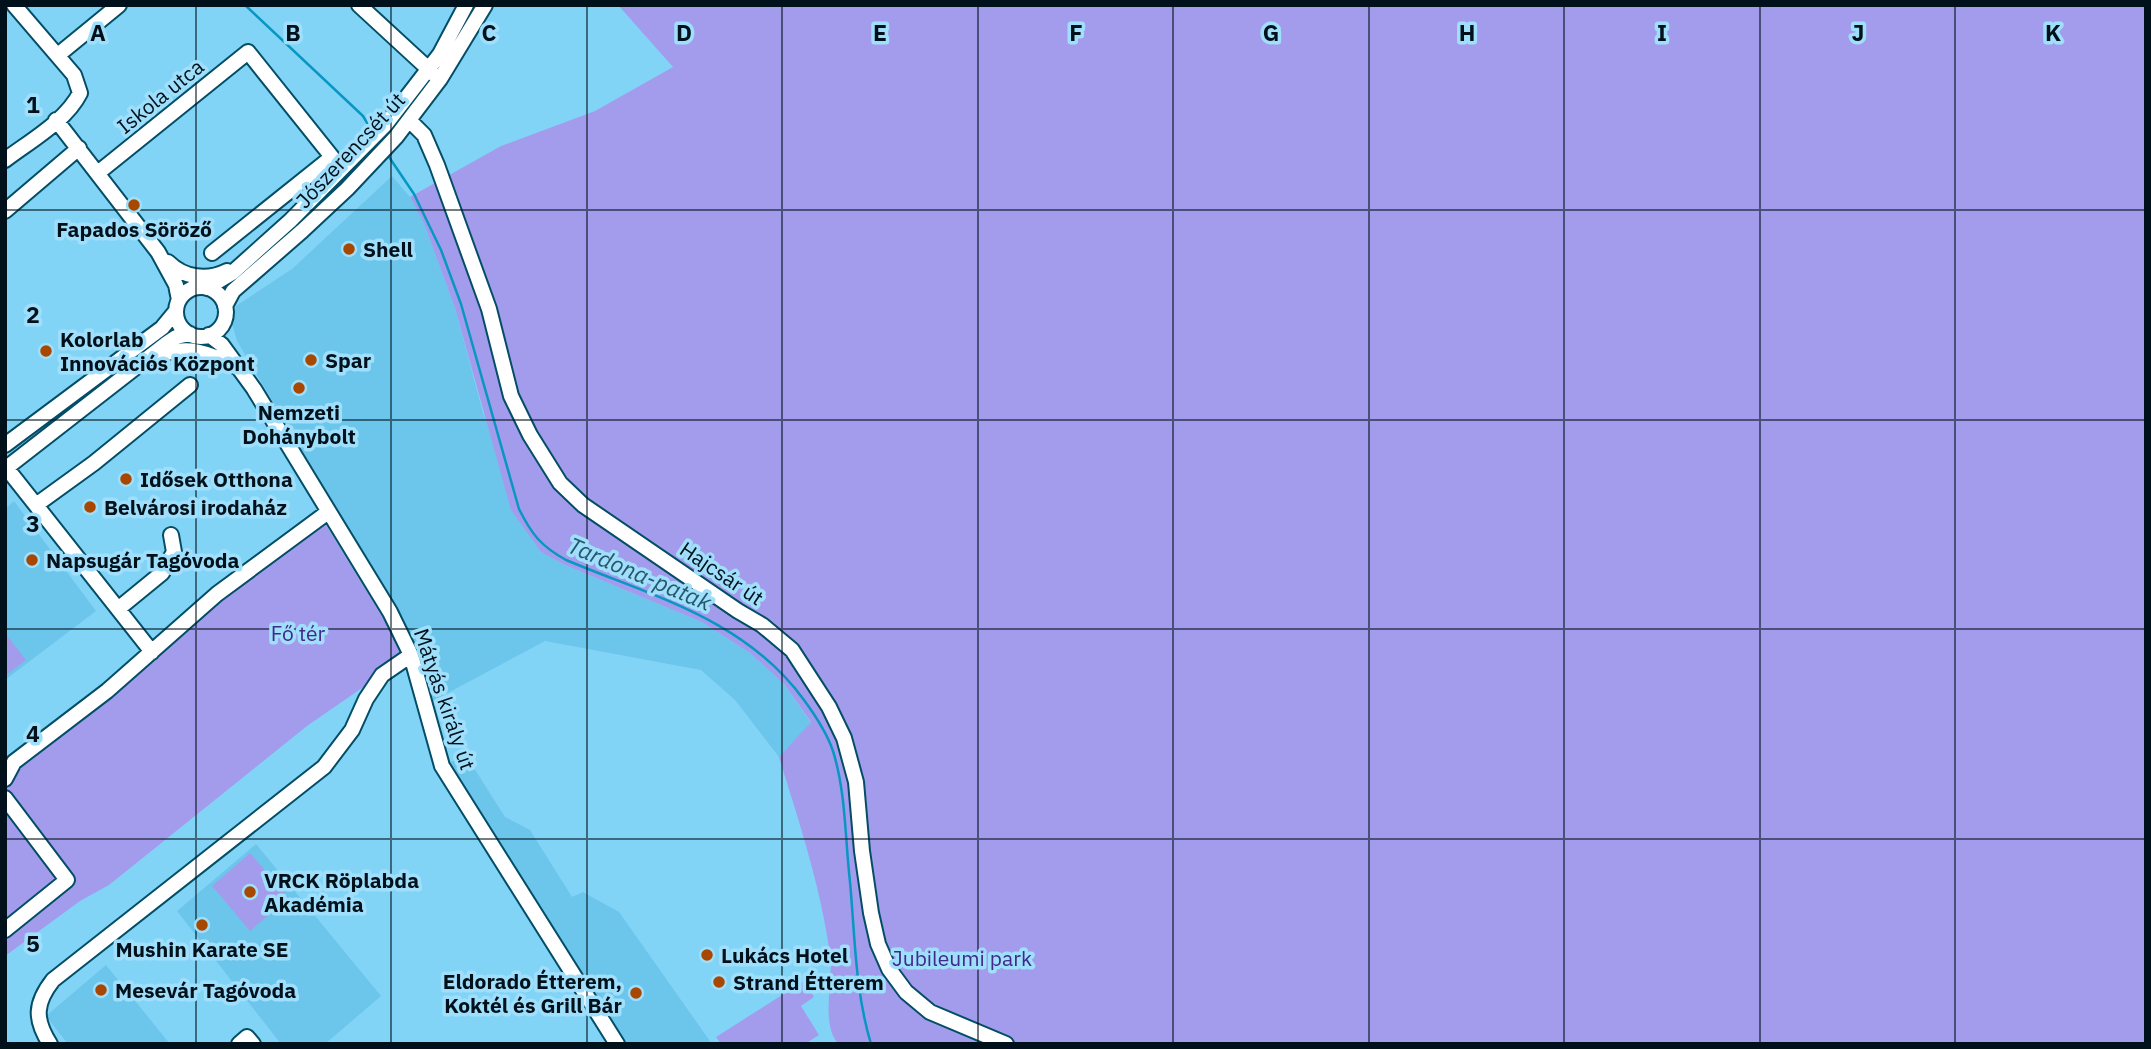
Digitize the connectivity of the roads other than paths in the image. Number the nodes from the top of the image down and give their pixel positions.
1 (14, 5) edge
2 (118, 5) edge
3 (359, 5) edge
4 (466, 5) edge
5 (485, 5) edge
6 (58, 55) junction
7 (435, 75) junction
8 (56, 120) junction
9 (409, 120) junction
10 (79, 148) junction
11 (5, 159) edge
12 (99, 172) junction
13 (5, 211) edge
14 (158, 252) junction
15 (254, 252) junction
16 (212, 253) dead end
17 (175, 268) junction
18 (204, 287) junction
19 (178, 305) junction
20 (225, 306) junction
21 (224, 323) junction
22 (190, 334) junction
23 (209, 335) junction
24 (140, 366) junction
25 (239, 368) junction
26 (190, 385) dead end
27 (254, 389) junction
28 (5, 445) edge
29 (6, 467) edge
30 (37, 505) junction
31 (328, 512) junction
32 (171, 535) dead end
33 (118, 609) junction
34 (152, 652) junction
35 (411, 655) junction
36 (5, 779) edge
37 (5, 798) edge
38 (5, 930) edge
39 (50, 1044) edge
40 (239, 1044) edge
41 (253, 1044) edge
42 (617, 1044) edge
43 (1006, 1044) edge

1 - 6 street
2 - 6 street
3 - 7 street
4 - 7 street, Jószerencsét út
5 - 7 street, Jószerencsét út
6 - 8 street
7 - 9 street, Jószerencsét út
7 - 15 street, Jószerencsét út
8 - 10 street
8 - 11 street
9 - 20 street, Jószerencsét út
9 - 43 street, Hajcsár út
10 - 12 street
10 - 13 street
12 - 14 street
12 - 16 street, Iskola utca
14 - 17 street
14 - 19 street
15 - 17 street
15 - 18 street, Jószerencsét út
17 - 18 street
18 - 19 street
18 - 20 street
19 - 22 street
19 - 28 street
20 - 21 street
21 - 23 street
21 - 27 street
22 - 23 street
22 - 24 street
23 - 25 street, Mátyás király út
24 - 25 street
24 - 29 street
25 - 27 street, Mátyás király út
26 - 30 street
27 - 31 street, Mátyás király út
29 - 30 street
30 - 33 street
31 - 34 street
31 - 35 street, Mátyás király út
32 - 33 street
33 - 34 street
34 - 36 street
35 - 39 street
35 - 42 street, Mátyás király út
37 - 38 street
40 - 41 street

